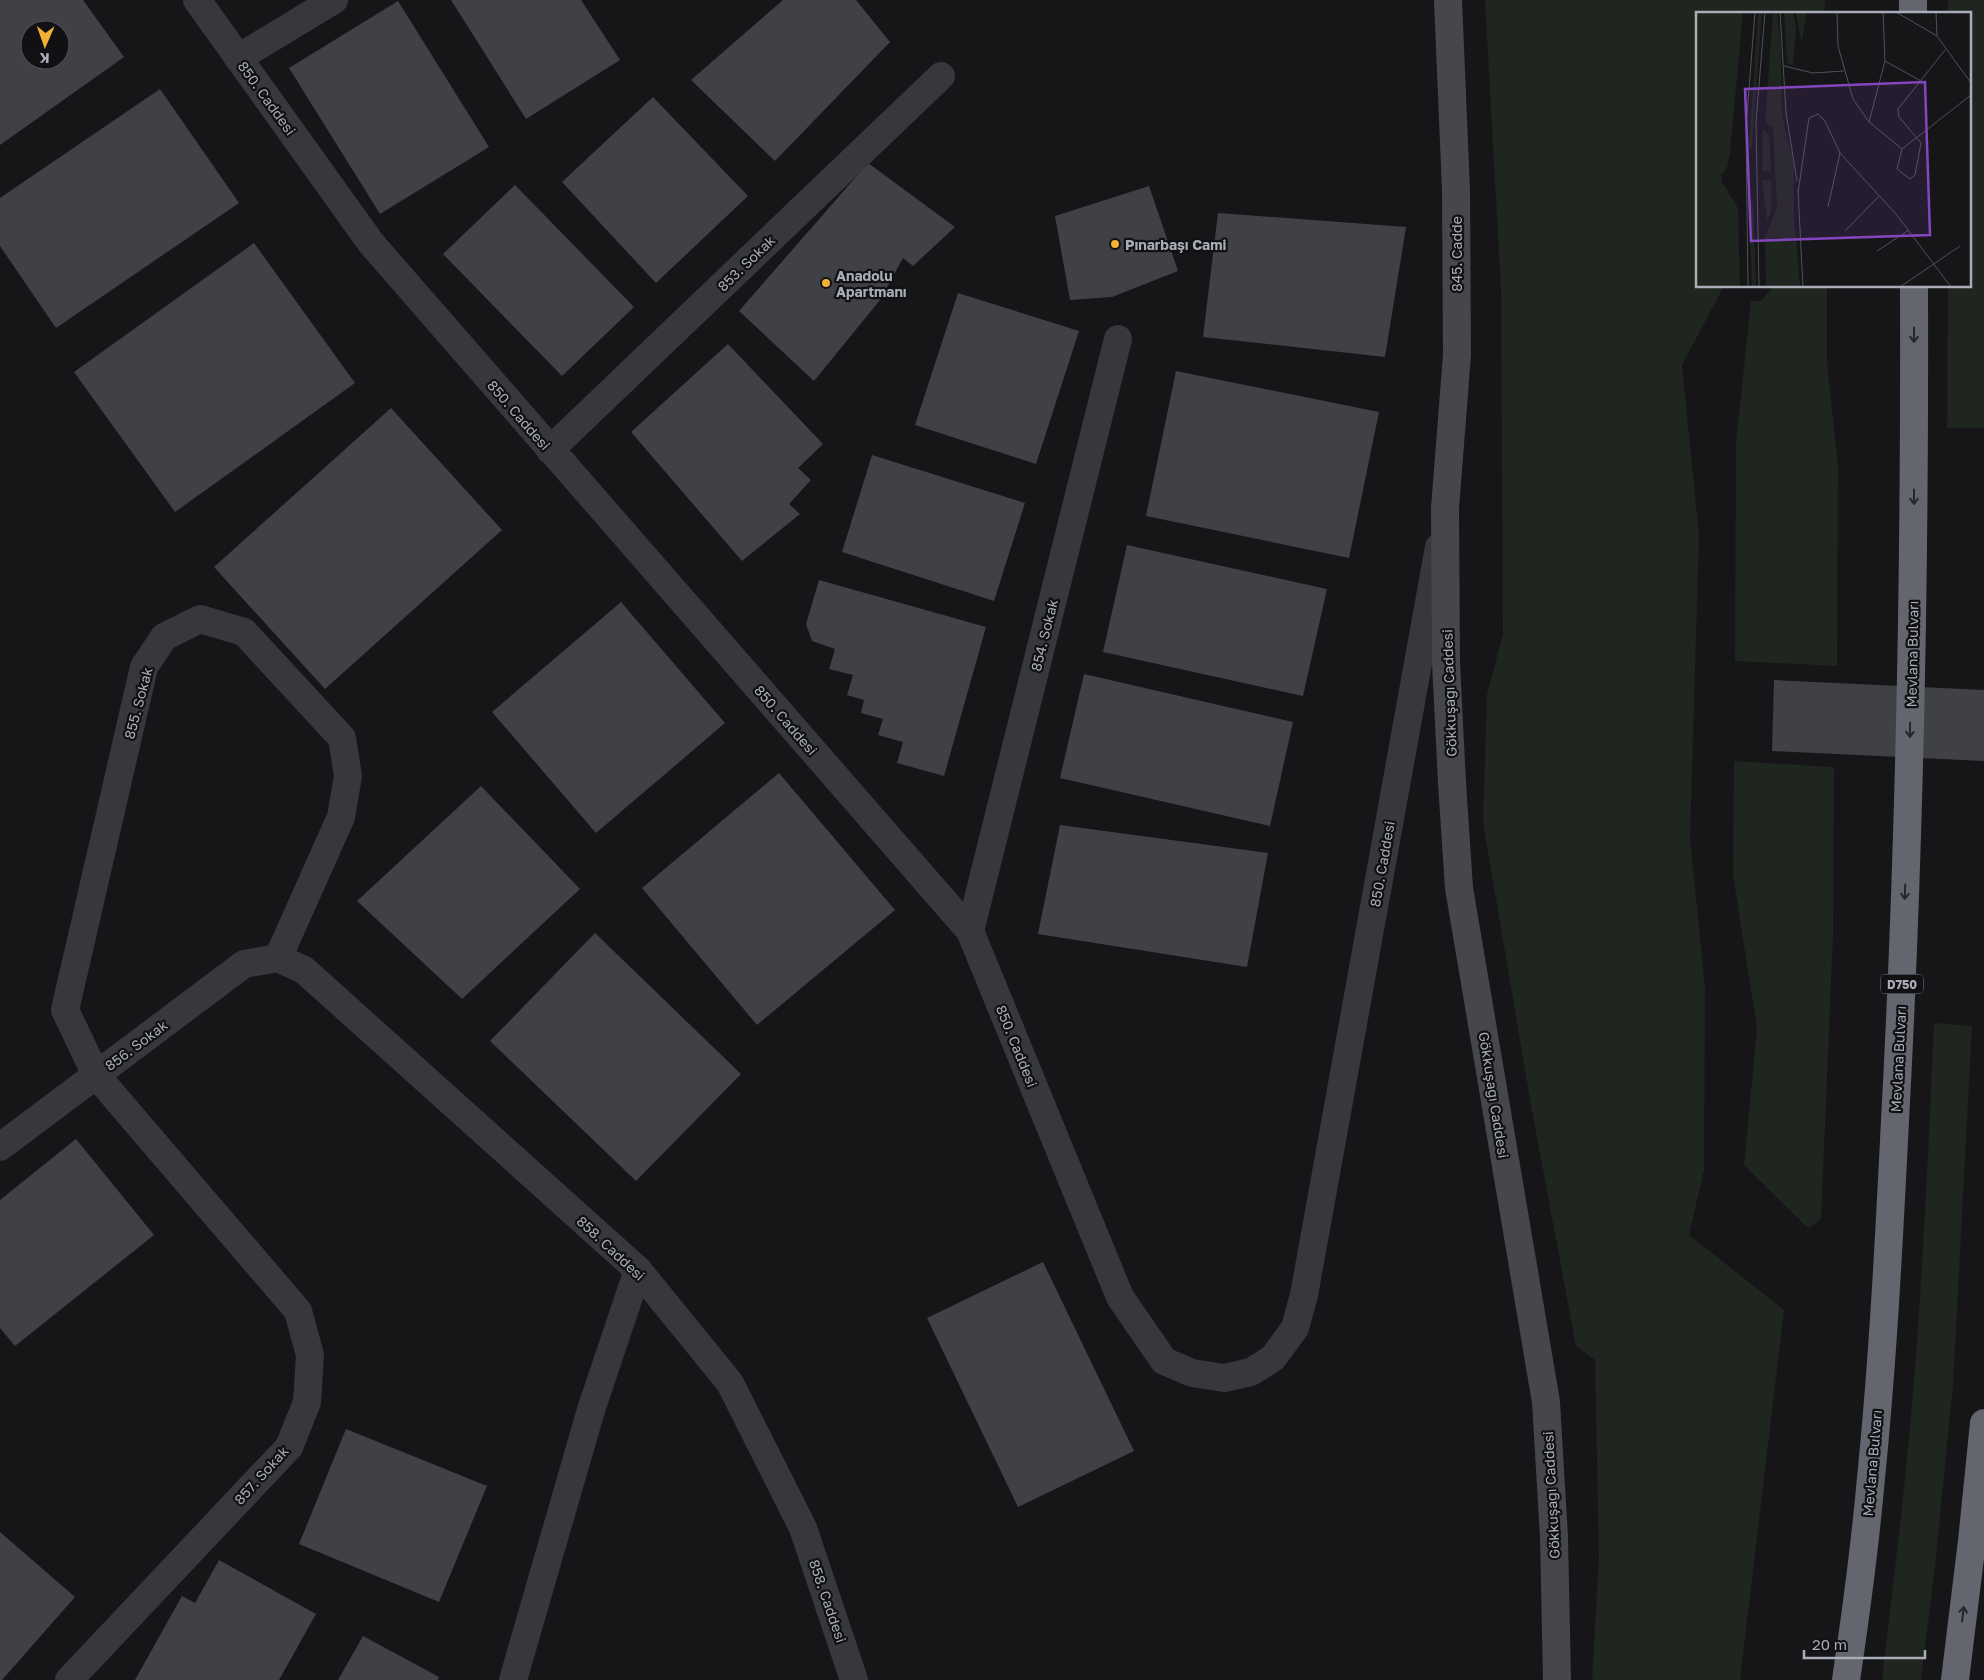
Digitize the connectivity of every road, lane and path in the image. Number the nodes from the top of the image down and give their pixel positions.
1 (197, 0) edge
2 (334, 0) edge
3 (1448, 0) edge
4 (238, 58) junction
5 (941, 76) dead end
6 (1914, 288) edge
7 (1118, 339) dead end
8 (550, 450) junction
9 (1445, 508) junction
10 (970, 931) junction
11 (278, 958) junction
12 (96, 1075) junction
13 (0, 1147) edge
14 (638, 1270) junction
15 (1984, 1423) edge
16 (69, 1680) edge
17 (513, 1680) edge
18 (854, 1680) edge
19 (1556, 1680) edge
20 (1846, 1680) edge
21 (1955, 1680) edge

1 - 4 street, 850. Caddesi
2 - 4 street
3 - 9 street, 845. Cadde
4 - 8 street, 850. Caddesi
5 - 8 street, 853. Sokak
6 -> 20 highway, Mevlana Bulvarı / D750
7 - 10 street, 854. Sokak
8 - 10 street, 850. Caddesi
9 - 10 street, 850. Caddesi
9 - 19 street, Gökkuşağı Caddesi
11 - 12 street, 856. Sokak
11 - 12 street, 855. Sokak
11 - 14 street, 858. Caddesi
12 - 13 street, 856. Sokak
12 - 16 street, 857. Sokak
14 - 17 street
14 - 18 street, 858. Caddesi
21 -> 15 highway

